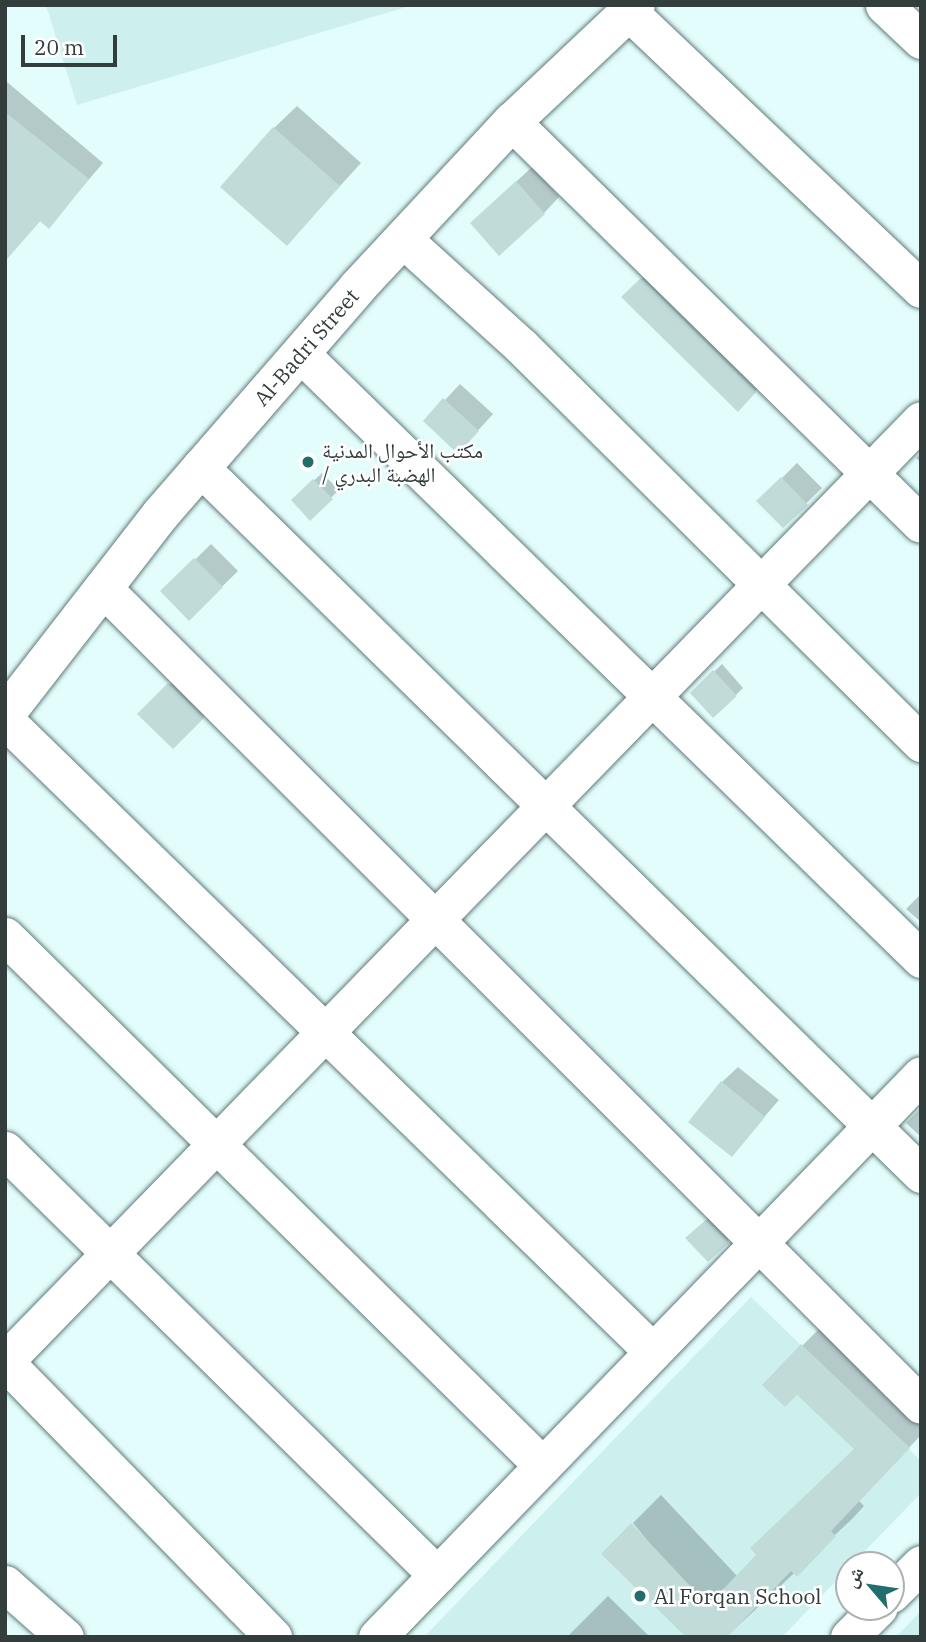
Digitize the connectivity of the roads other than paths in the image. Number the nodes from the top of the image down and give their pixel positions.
1 (884, 5) edge
2 (633, 9) edge
3 (921, 40) edge
4 (512, 122) junction
5 (403, 239) junction
6 (921, 289) edge
7 (302, 355) junction
8 (921, 420) edge
9 (200, 467) junction
10 (868, 474) junction
11 (921, 524) edge
12 (760, 584) junction
13 (105, 590) junction
14 (655, 693) junction
15 (5, 717) edge
16 (921, 743) edge
17 (544, 807) junction
18 (432, 921) junction
19 (5, 936) edge
20 (921, 959) edge
21 (324, 1033) junction
22 (921, 1075) edge
23 (871, 1126) junction
24 (217, 1143) junction
25 (5, 1150) edge
26 (921, 1174) edge
27 (757, 1244) junction
28 (110, 1253) junction
29 (653, 1352) junction
30 (5, 1362) edge
31 (921, 1405) edge
32 (542, 1466) junction
33 (921, 1564) edge
34 (438, 1575) junction
35 (905, 1580) edge
36 (5, 1584) edge
37 (864, 1621) edge
38 (65, 1637) edge
39 (273, 1637) edge
40 (377, 1637) edge
41 (849, 1637) edge

1 - 3 street
2 - 4 street, Al-Badri Street
2 - 6 street
4 - 5 street, Al-Badri Street
4 - 10 street
5 - 7 street, Al-Badri Street
5 - 12 street
7 - 9 street, Al-Badri Street
7 - 14 street
8 - 10 street
9 - 13 street, Al-Badri Street
9 - 17 street
10 - 11 street
10 - 12 street
12 - 14 street
12 - 16 street
13 - 15 street, Al-Badri Street
13 - 18 street
14 - 17 street
14 - 20 street
15 - 21 street
17 - 18 street
17 - 23 street
18 - 21 street
18 - 27 street
19 - 24 street
21 - 24 street
21 - 29 street
22 - 23 street
23 - 26 street
23 - 27 street
24 - 28 street
24 - 32 street
25 - 28 street
27 - 29 street
27 - 31 street
28 - 30 street
28 - 34 street
29 - 32 street
30 - 39 street
32 - 34 street
33 - 35 street
34 - 40 street
36 - 38 street
37 - 41 street

